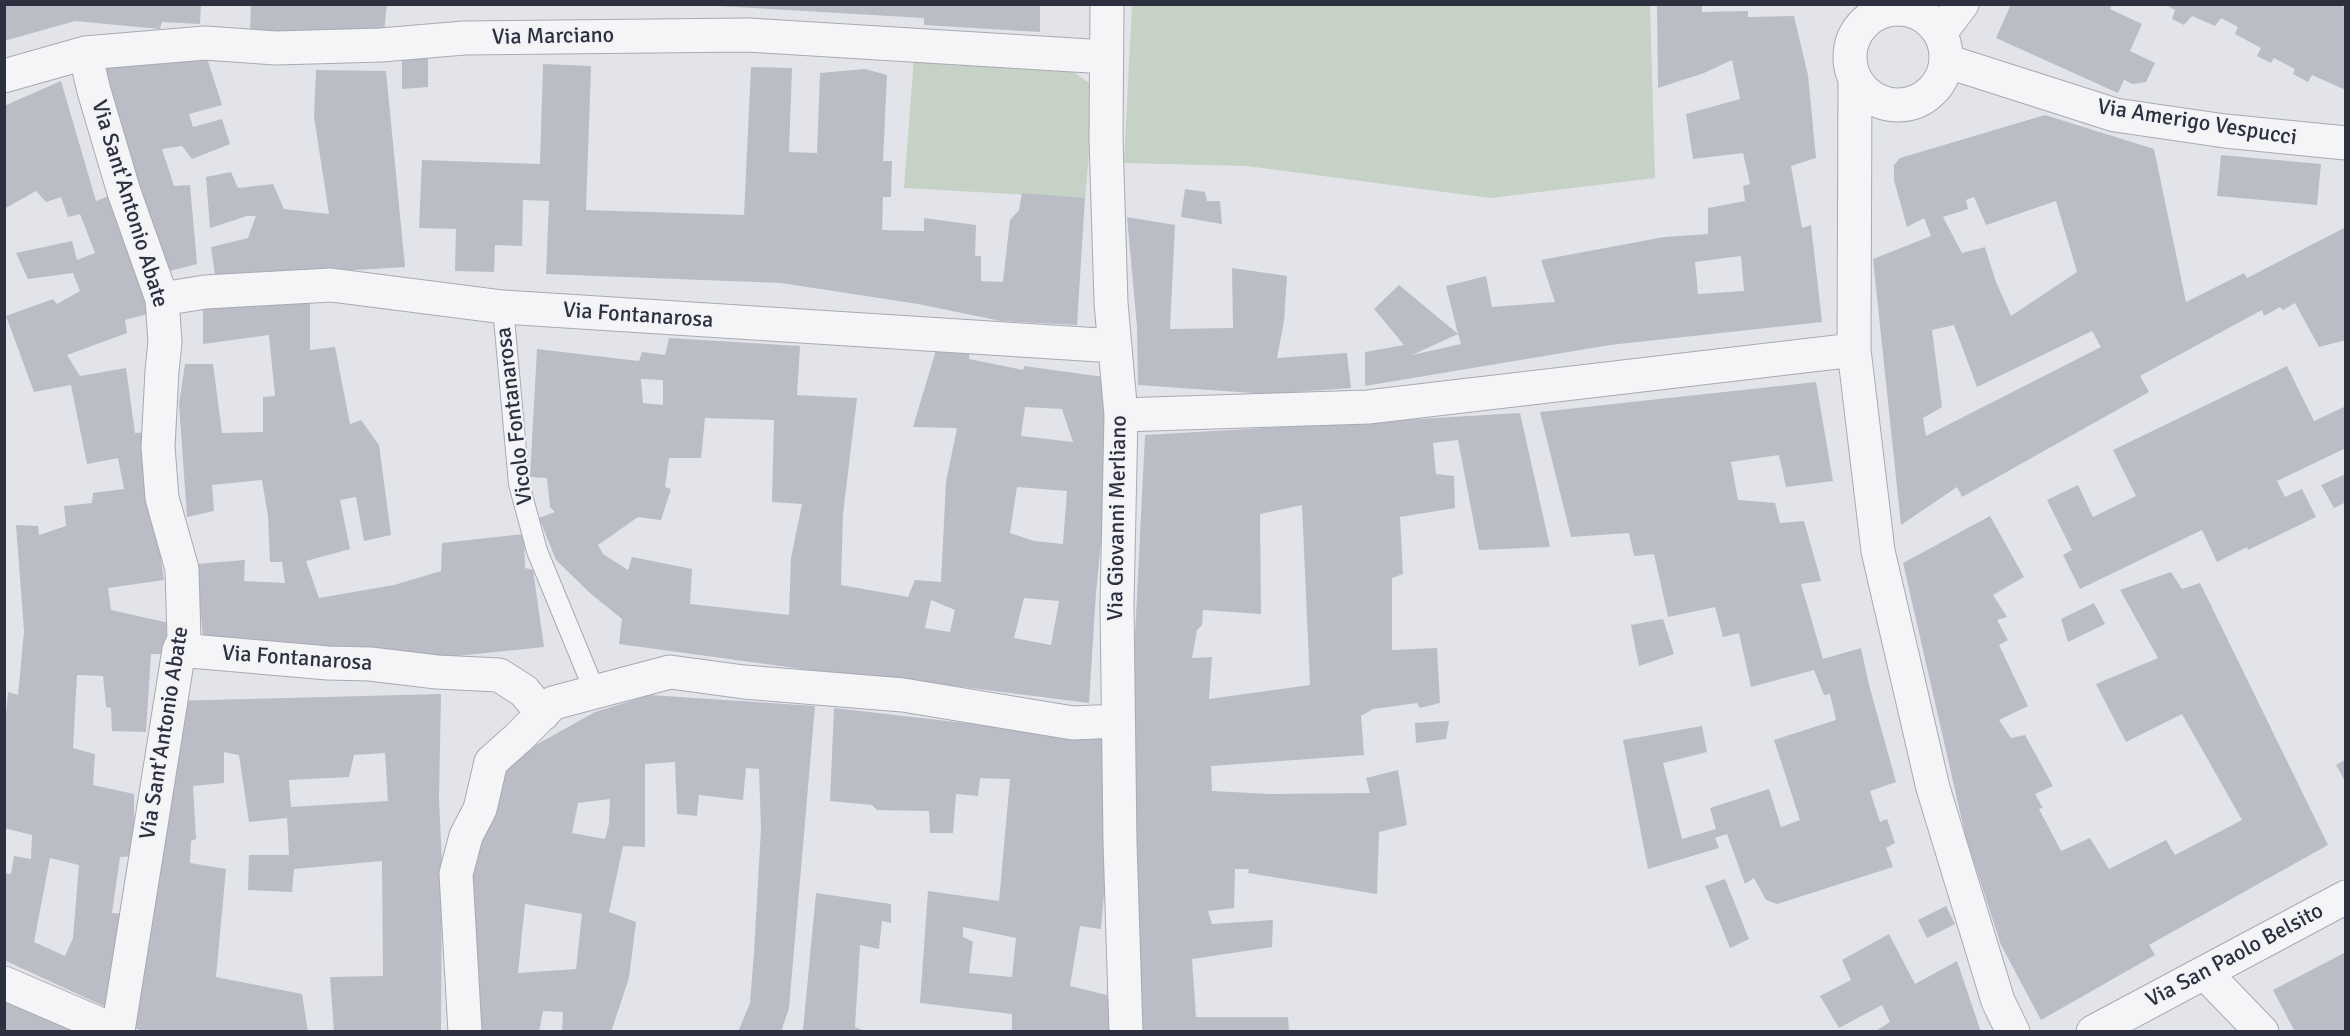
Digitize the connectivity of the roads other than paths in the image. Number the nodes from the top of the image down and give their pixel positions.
1 (1107, 4) edge
2 (1962, 4) edge
3 (1879, 8) edge
4 (1944, 47) junction
5 (85, 52) junction
6 (1106, 57) junction
7 (4, 76) edge
8 (1855, 79) junction
9 (2346, 143) edge
10 (162, 299) junction
11 (502, 307) junction
12 (1115, 346) junction
13 (1854, 350) junction
14 (1121, 416) junction
15 (179, 650) junction
16 (595, 692) junction
17 (543, 714) junction
18 (1118, 721) junction
19 (2346, 897) edge
20 (2205, 973) junction
21 (4, 983) edge
22 (118, 1031) edge
23 (465, 1032) edge
24 (1126, 1032) edge
25 (2013, 1032) edge
26 (2093, 1032) edge
27 (2262, 1032) edge

1 - 6 street, Via Giovanni Merliano
2 - 4 street
3 - 4 street
3 - 8 street
4 - 8 street
4 - 9 street, Via Amerigo Vespucci
5 - 6 street, Via Marciano
5 - 7 street, Via Marciano
5 - 10 street, Via Sant'Antonio Abate
6 - 12 street, Via Giovanni Merliano
8 - 13 street
10 - 11 street, Via Fontanarosa
10 - 15 street, Via Sant'Antonio Abate
11 - 12 street, Via Fontanarosa
11 - 16 lane, Vicolo Fontanarosa
12 - 14 street, Via Giovanni Merliano
13 - 14 street
13 - 25 street
14 - 18 street, Via Giovanni Merliano
15 - 17 street, Via Fontanarosa
15 - 22 street, Via Sant'Antonio Abate
16 - 17 street
16 - 18 street
17 - 23 street
18 - 24 street, Via Giovanni Merliano
19 - 20 street, Via San Paolo Belsito
20 - 26 street, Via San Paolo Belsito
20 - 27 street
21 - 22 street

